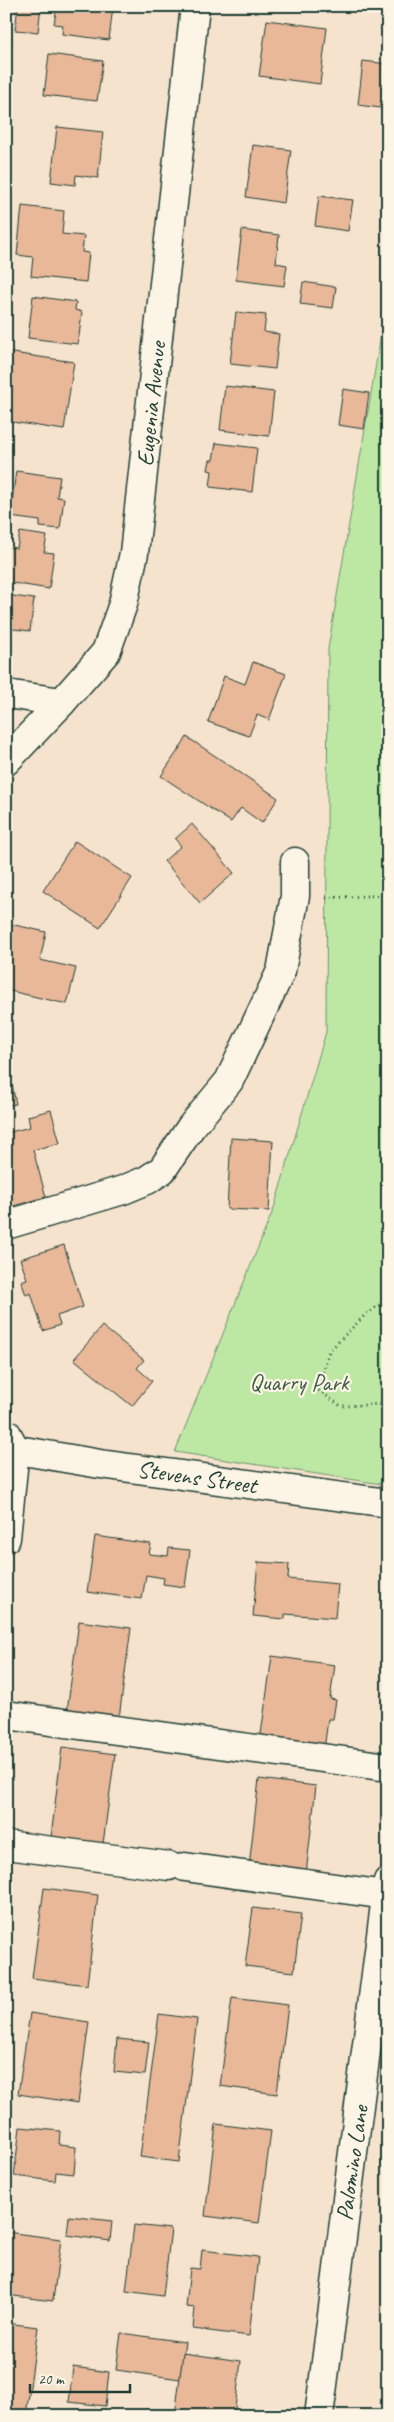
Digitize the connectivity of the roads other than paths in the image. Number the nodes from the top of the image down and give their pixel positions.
1 (195, 6) edge
2 (6, 694) edge
3 (62, 702) junction
4 (6, 761) edge
5 (295, 862) dead end
6 (6, 1225) edge
7 (9, 1443) edge
8 (388, 1503) edge
9 (6, 1538) edge
10 (6, 1715) edge
11 (388, 1767) edge
12 (6, 1844) edge
13 (387, 1895) edge
14 (385, 1931) edge
15 (319, 2416) edge

1 - 3 street, Eugenia Avenue
2 - 3 street
3 - 4 street, Eugenia Avenue
5 - 6 street
7 - 8 street, Stevens Street
7 - 9 street
10 - 11 street
12 - 13 street
13 - 14 street, Palomino Lane
14 - 15 street, Palomino Lane

